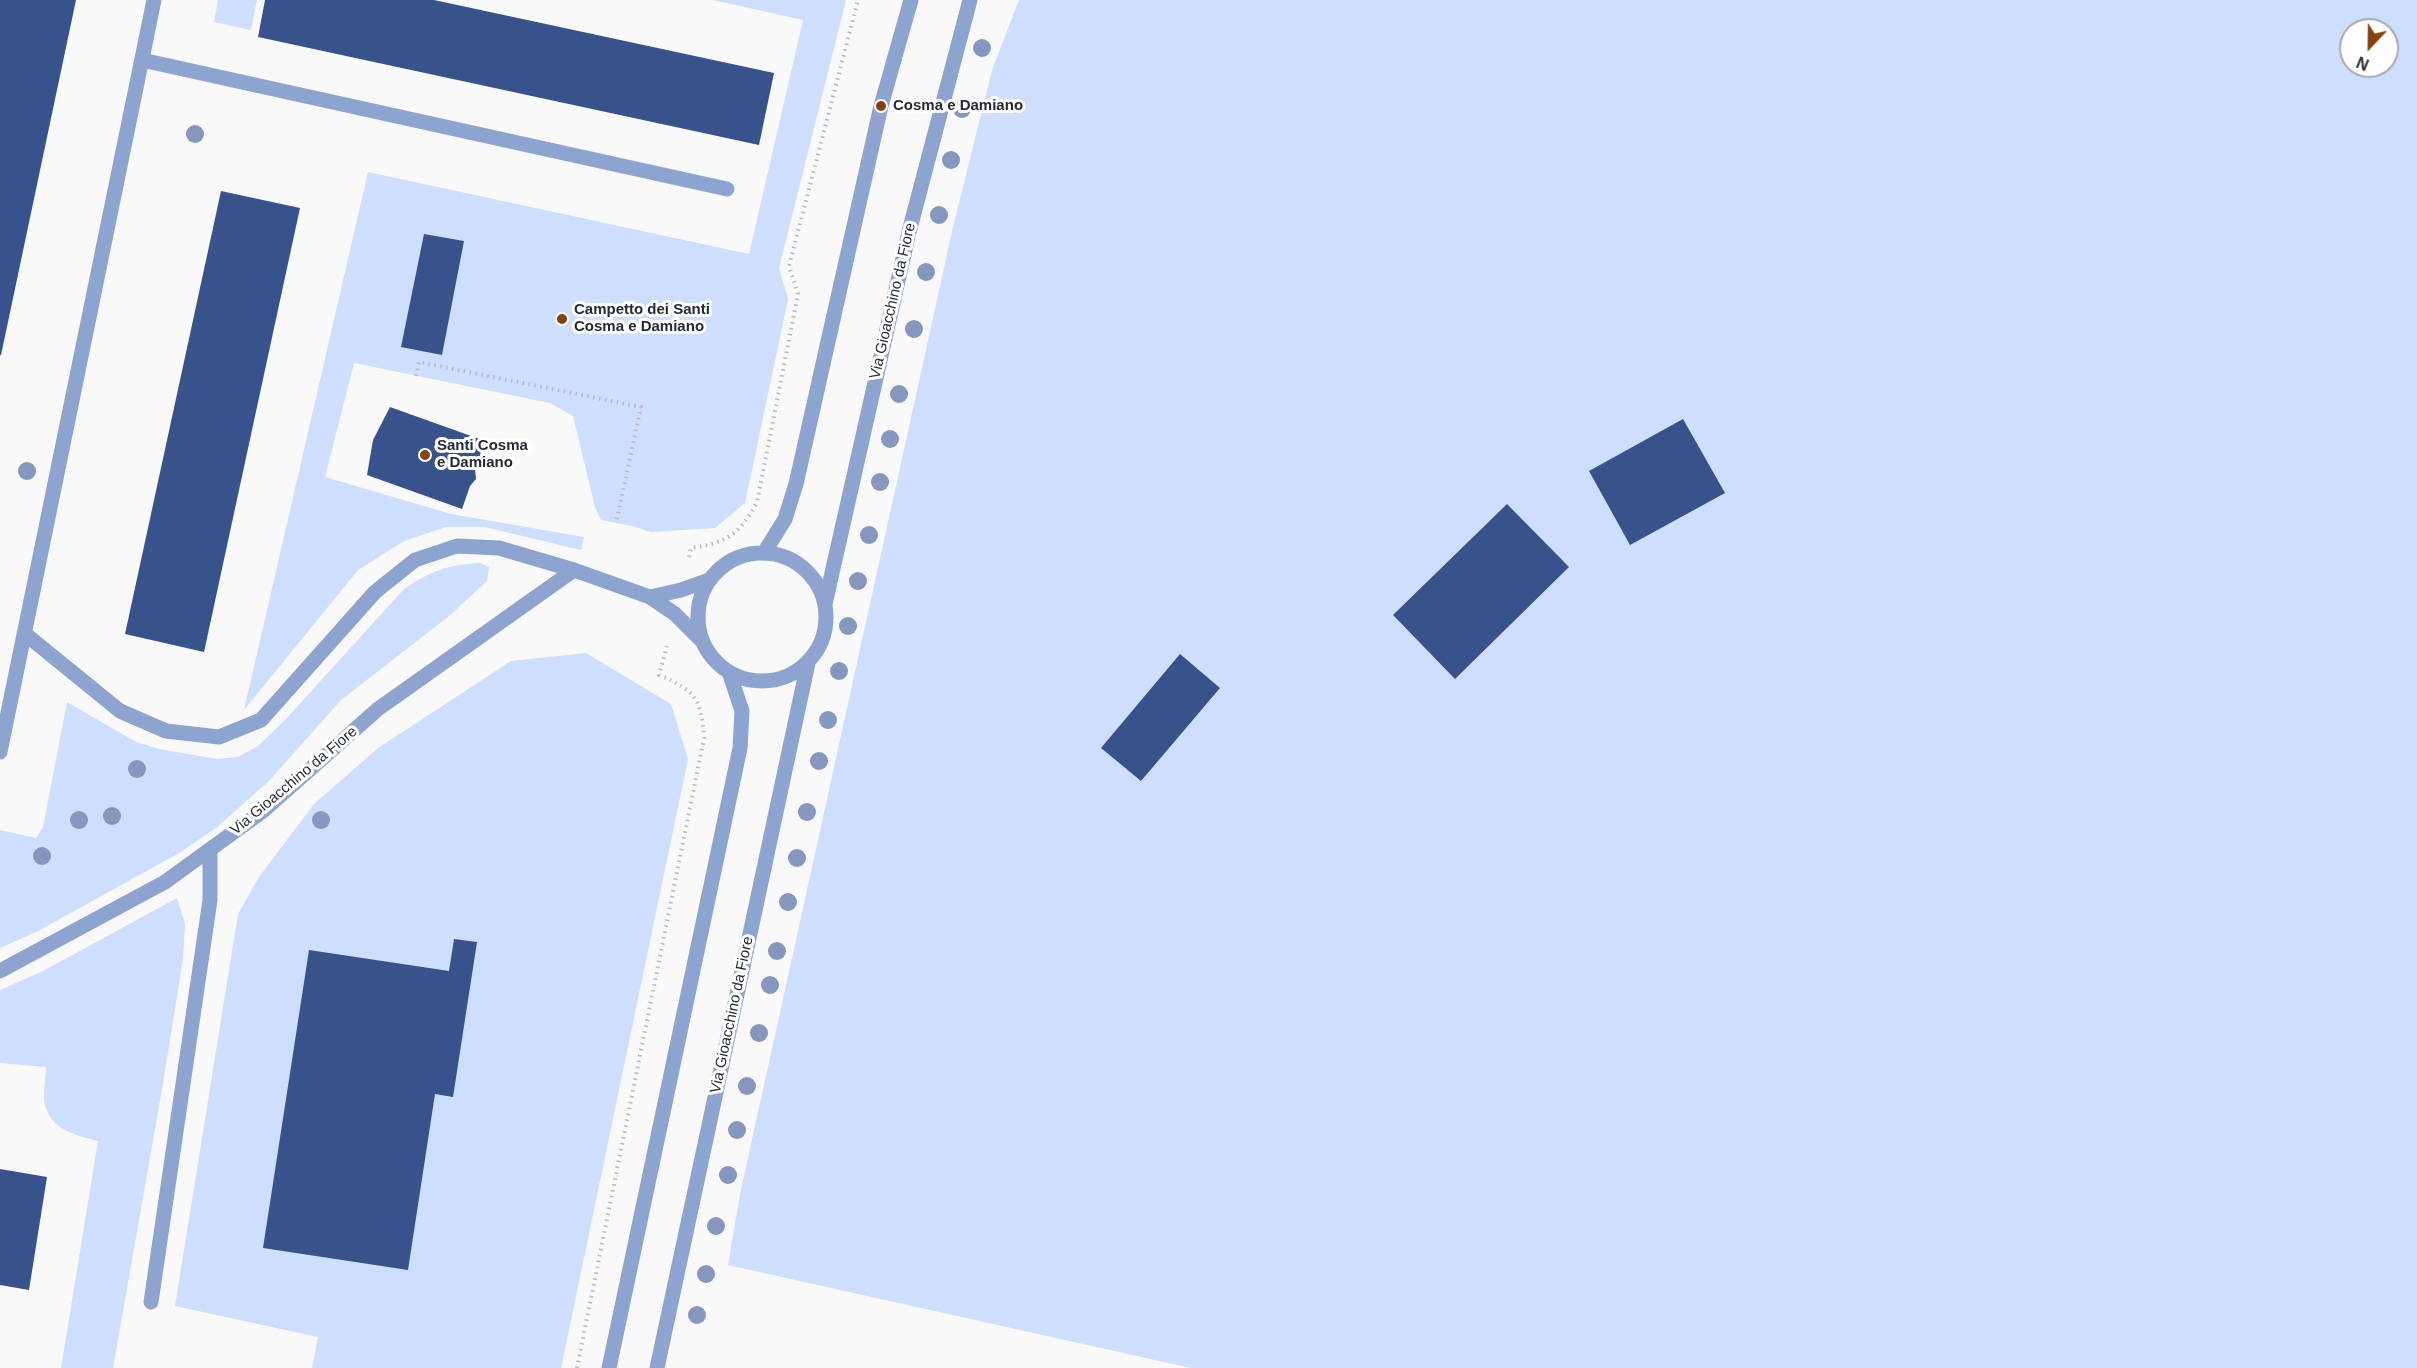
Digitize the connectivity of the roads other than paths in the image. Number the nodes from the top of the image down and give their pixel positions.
1 (154, 0) edge
2 (910, 0) edge
3 (970, 0) edge
4 (142, 60) junction
5 (727, 189) dead end
6 (764, 553) junction
7 (574, 570) junction
8 (709, 580) junction
9 (650, 597) junction
10 (825, 604) junction
11 (24, 633) junction
12 (702, 641) junction
13 (808, 663) junction
14 (729, 672) junction
15 (0, 752) edge
16 (210, 850) junction
17 (0, 970) edge
18 (151, 1302) dead end
19 (609, 1368) edge
20 (657, 1368) edge

1 - 4 street
2 - 6 street
3 - 10 street, Via Gioacchino da Fiore
4 - 5 street
4 - 11 street
6 - 8 street
6 - 10 street
7 - 9 street
7 - 11 street
7 - 16 street, Via Gioacchino da Fiore
8 - 9 street
8 - 12 street
9 - 12 street
10 - 13 street
11 - 15 street
12 - 14 street
13 - 14 street
13 - 20 street, Via Gioacchino da Fiore
14 - 19 street
16 - 17 street, Via Gioacchino da Fiore
16 - 18 street

